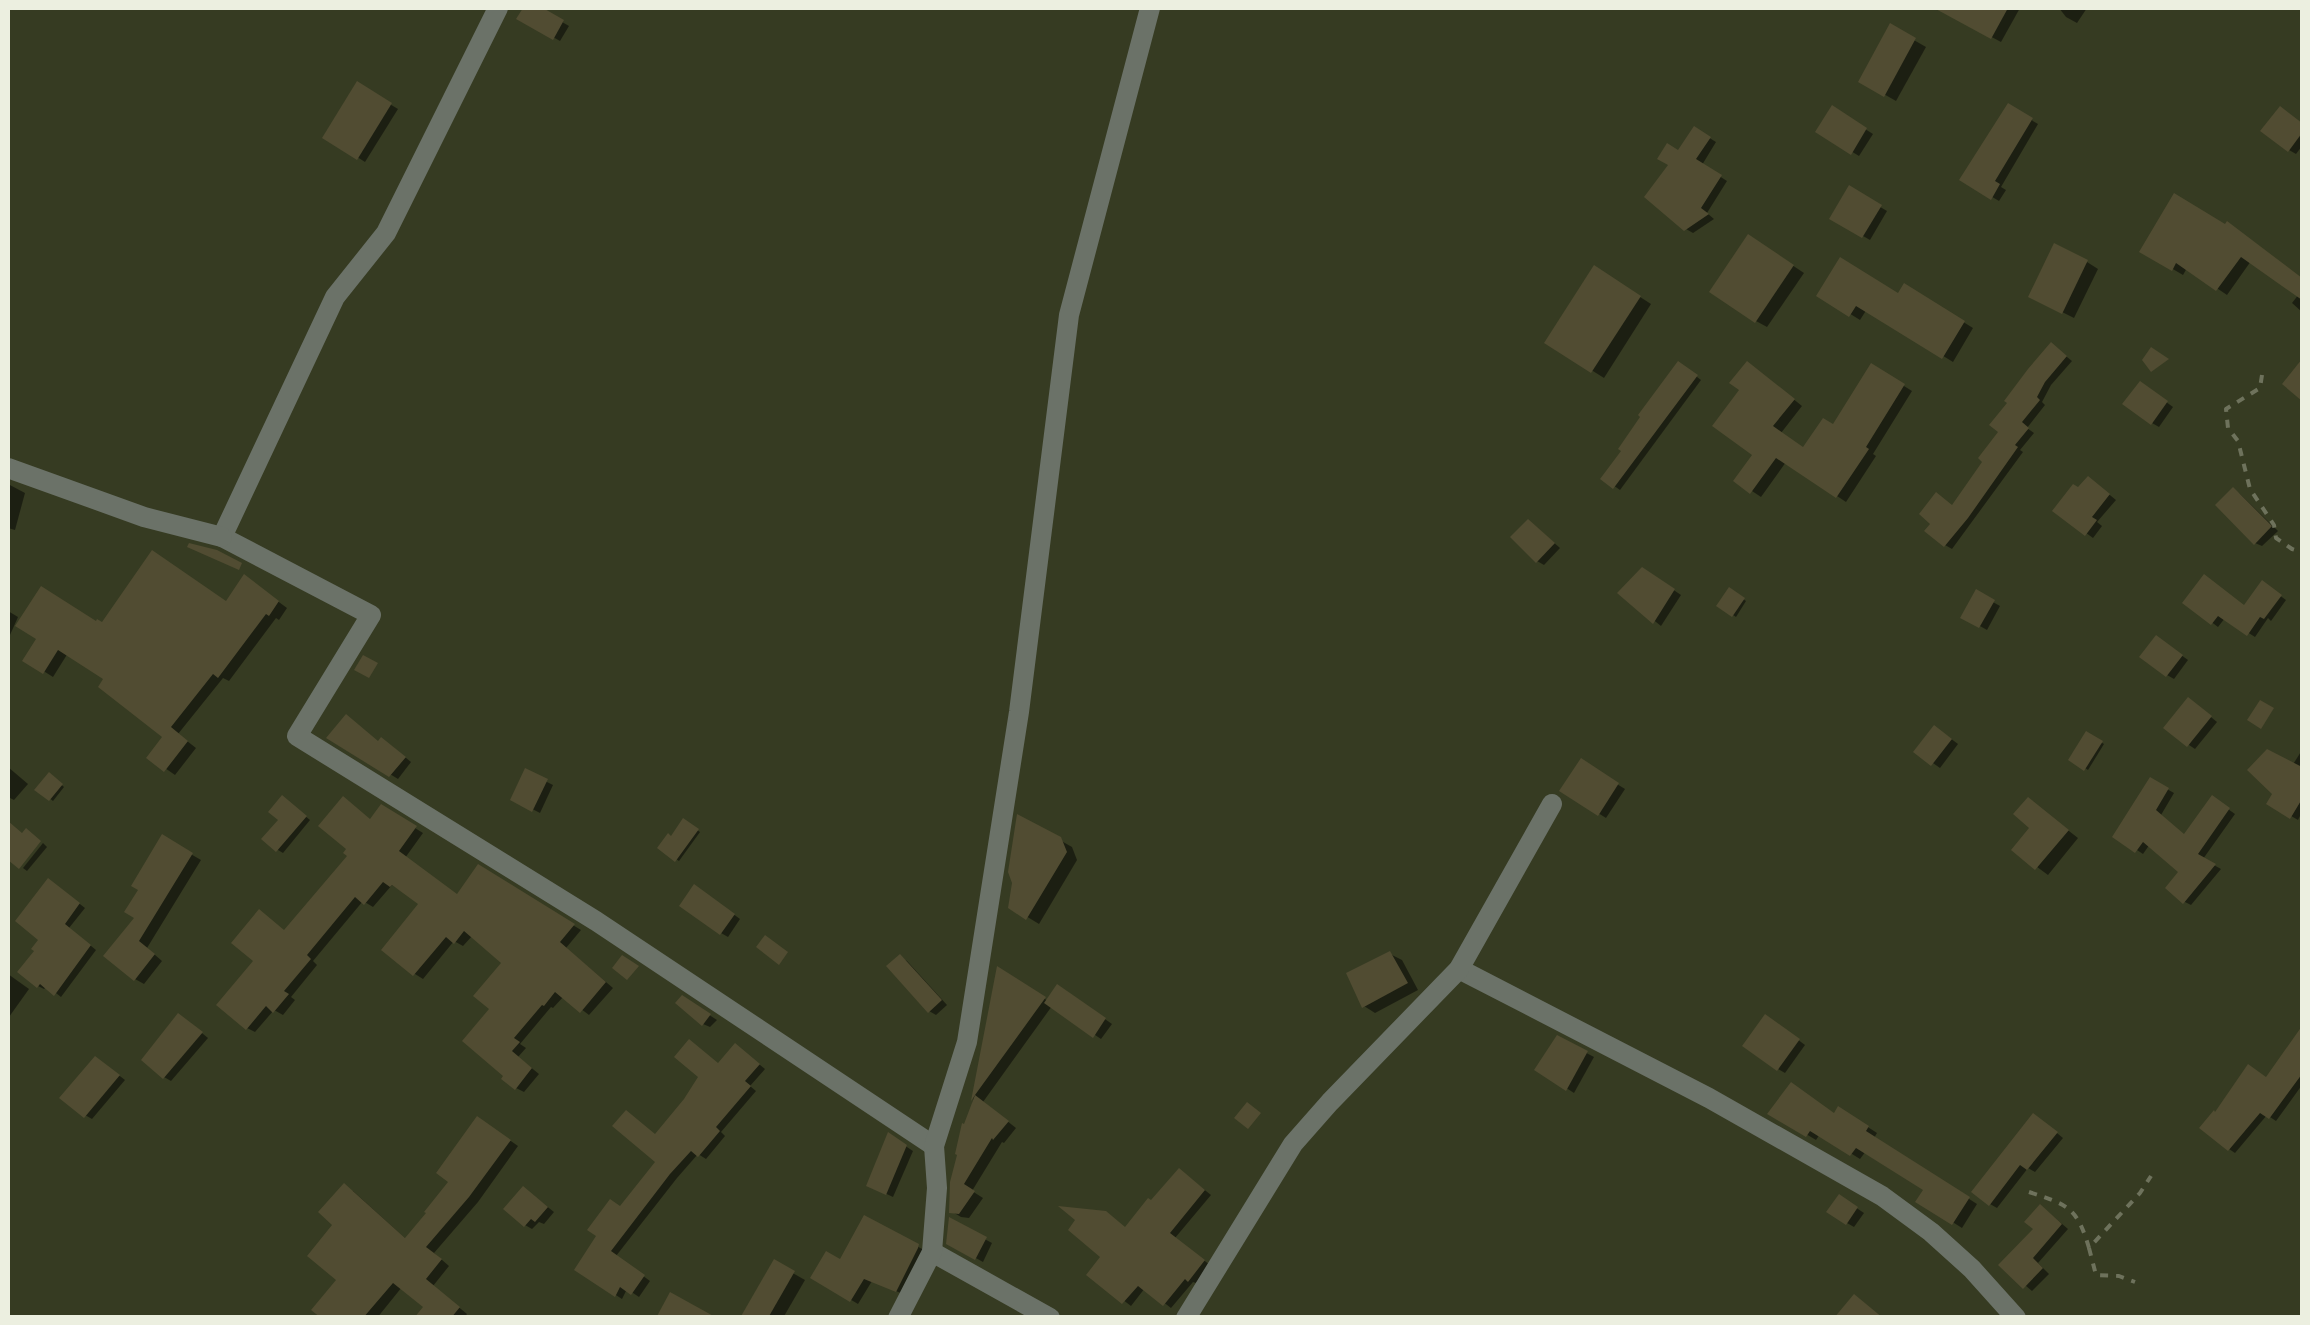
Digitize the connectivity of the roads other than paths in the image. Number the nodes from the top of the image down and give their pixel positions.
1 (498, 8) edge
2 (1150, 8) edge
3 (8, 468) edge
4 (222, 536) junction
5 (1552, 804) dead end
6 (1459, 969) junction
7 (934, 1146) junction
8 (932, 1252) junction
9 (898, 1318) edge
10 (1050, 1318) edge
11 (1186, 1318) edge
12 (2016, 1318) edge

1 - 4 street
2 - 7 street
3 - 4 street
4 - 7 street
5 - 6 street
6 - 11 street
6 - 12 street
7 - 8 street
8 - 9 street
8 - 10 street

